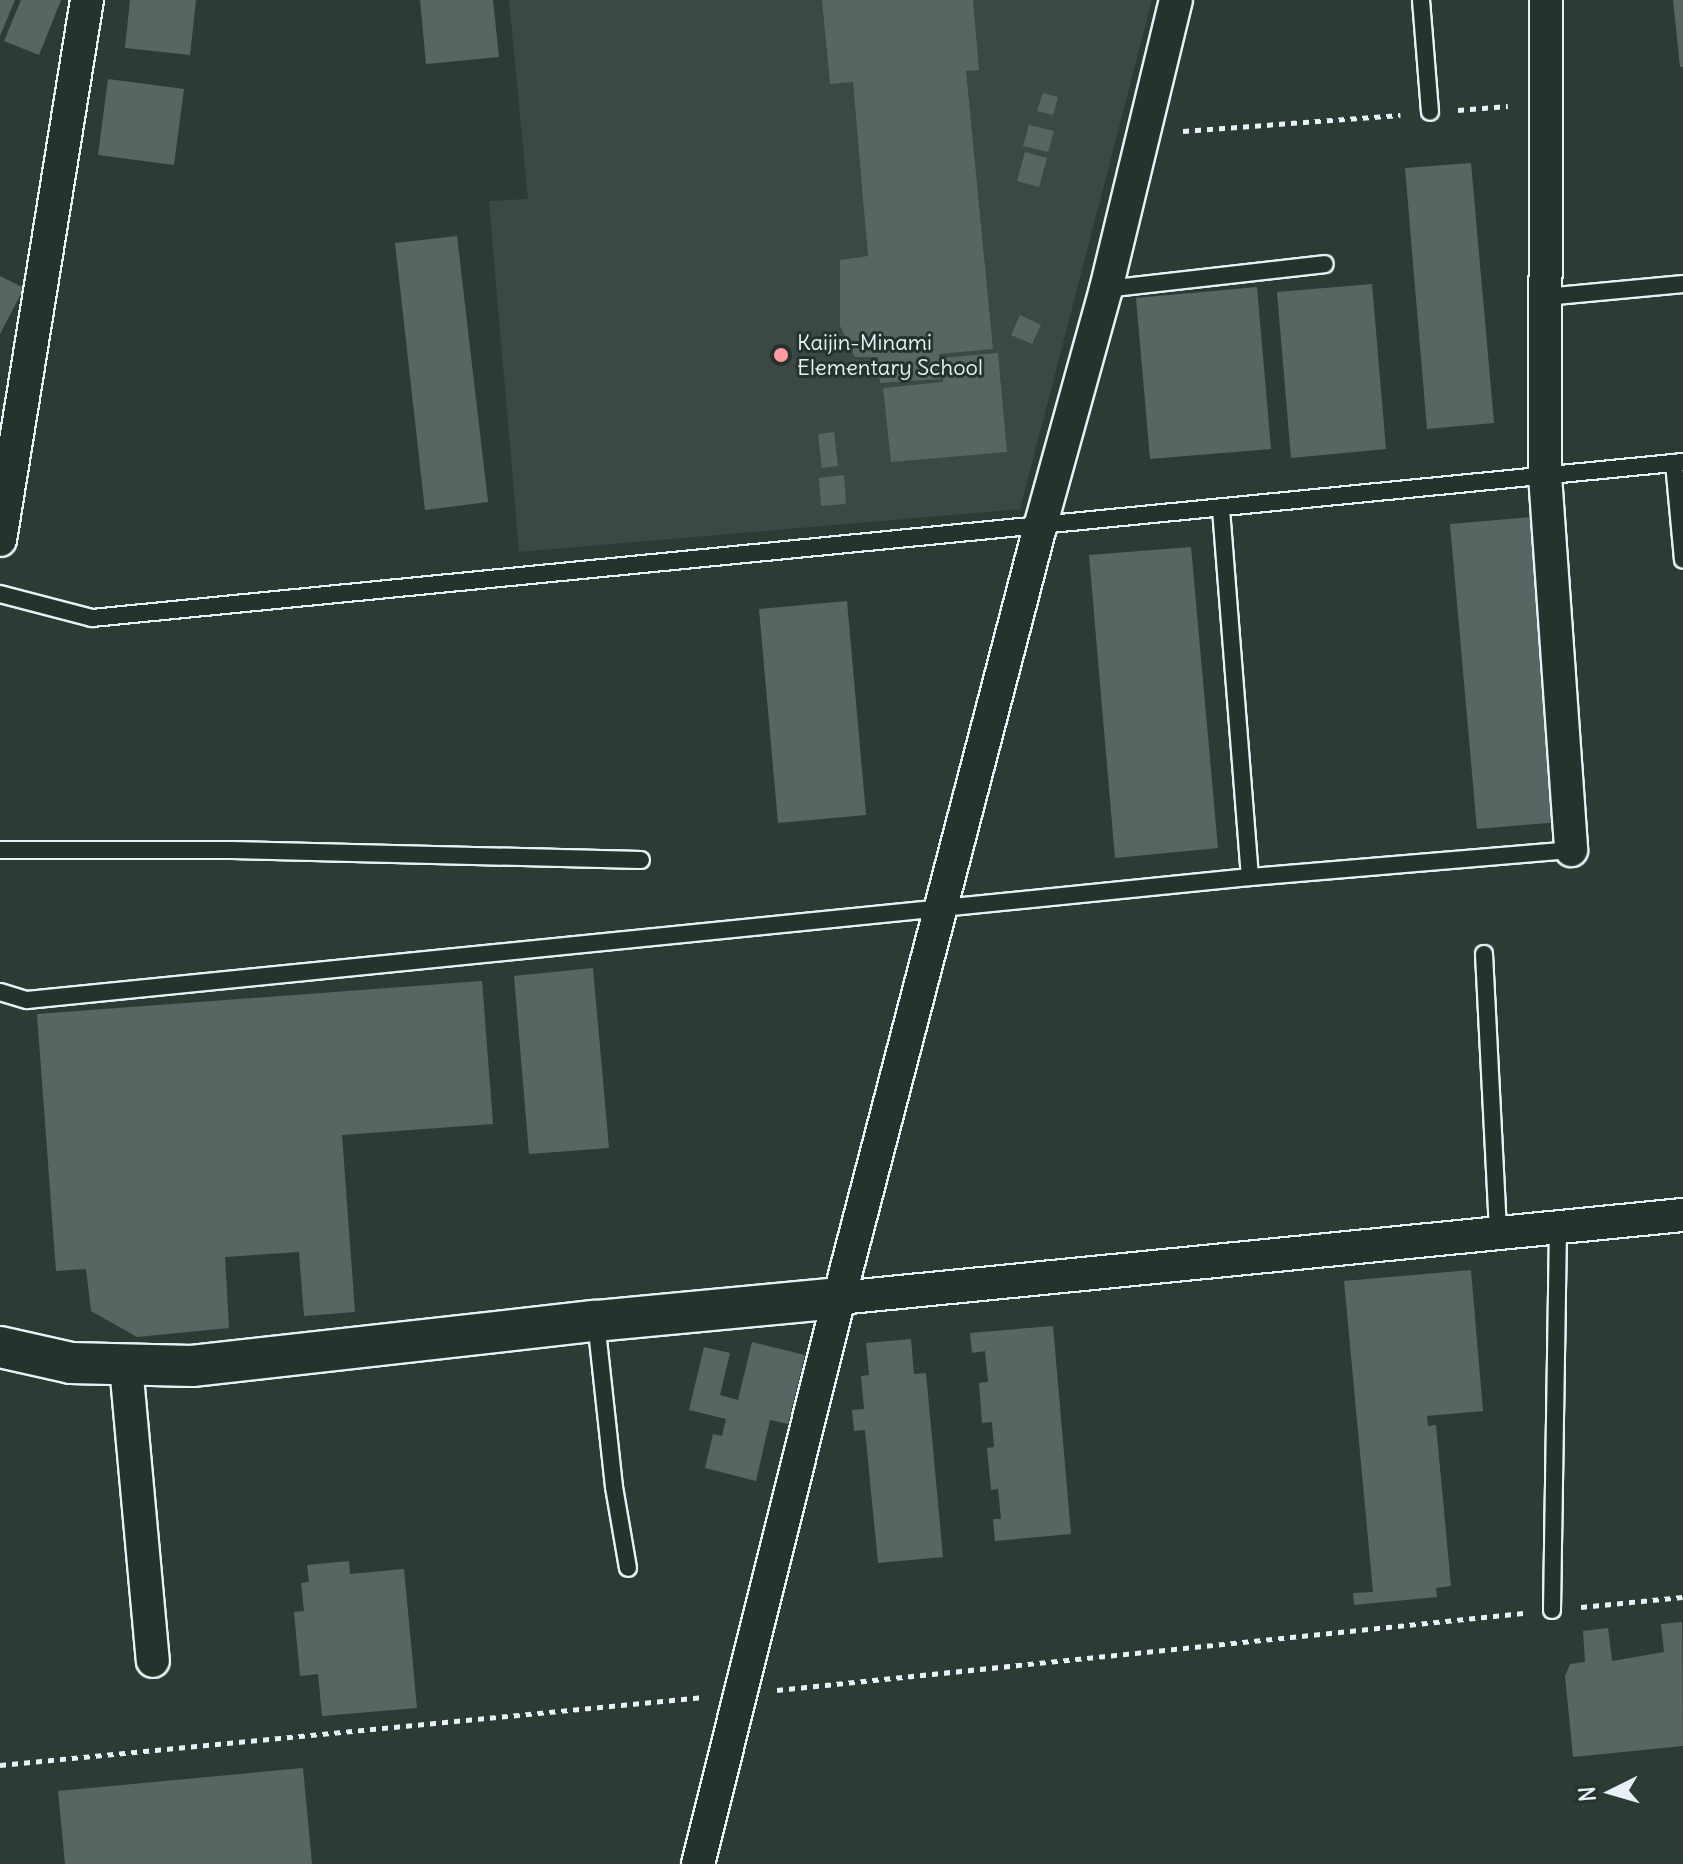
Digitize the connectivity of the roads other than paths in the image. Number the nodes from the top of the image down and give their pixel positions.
1 (87, 0) edge
2 (1176, 0) edge
3 (1421, 0) edge
4 (1546, 0) edge
5 (1430, 112) road end
6 (1325, 264) dead end
7 (1683, 284) edge
8 (1106, 289) junction
9 (1545, 297) junction
10 (1678, 462) edge
11 (1545, 475) junction
12 (1221, 509) junction
13 (1040, 527) junction
14 (0, 540) edge
15 (1683, 560) edge
16 (0, 594) edge
17 (0, 850) edge
18 (1571, 850) joint
19 (641, 860) dead end
20 (1250, 877) junction
21 (941, 908) junction
22 (1484, 954) dead end
23 (0, 992) edge
24 (1683, 1215) edge
25 (1558, 1227) junction
26 (1498, 1233) junction
27 (839, 1298) junction
28 (596, 1321) junction
29 (0, 1347) edge
30 (126, 1366) junction
31 (628, 1568) dead end
32 (1552, 1610) road end
33 (153, 1661) dead end
34 (698, 1864) edge

1 - 14 street
2 - 8 street
3 - 5 lane
4 - 9 street
6 - 8 lane
7 - 9 lane
8 - 13 street
9 - 11 street
10 - 11 lane
10 - 15 lane
11 - 12 lane
11 - 18 street
12 - 13 lane
12 - 20 lane
13 - 16 lane
13 - 21 street
17 - 19 lane
18 - 20 lane
20 - 21 lane
21 - 23 lane
21 - 27 street
22 - 26 lane
24 - 25 street
25 - 26 street
25 - 32 lane
26 - 27 street
27 - 28 street
27 - 34 street
28 - 30 street
28 - 31 lane
29 - 30 street
30 - 33 street

